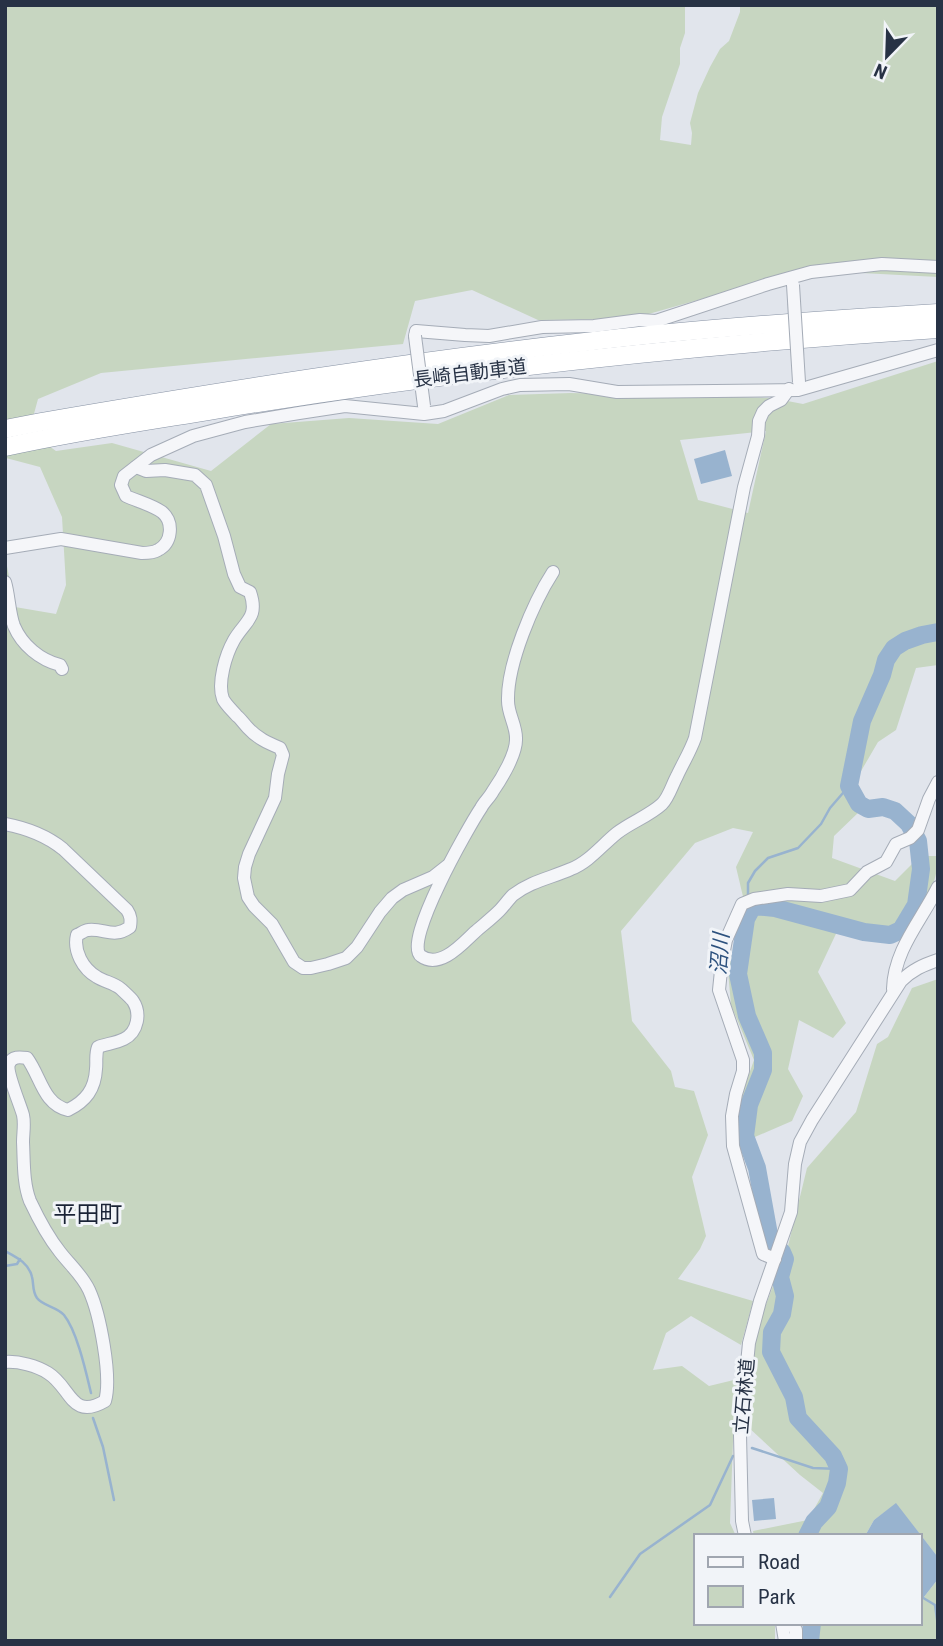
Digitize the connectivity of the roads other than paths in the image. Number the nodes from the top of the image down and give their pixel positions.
1 (938, 267) edge
2 (792, 281) junction
3 (938, 313) edge
4 (938, 329) edge
5 (938, 350) edge
6 (796, 387) junction
7 (424, 410) junction
8 (5, 429) edge
9 (43, 430) junction
10 (5, 447) edge
11 (136, 467) junction
12 (5, 548) edge
13 (553, 572) dead end
14 (5, 582) edge
15 (62, 669) dead end
16 (938, 782) edge
17 (5, 824) edge
18 (447, 866) junction
19 (938, 887) edge
20 (938, 960) edge
21 (892, 993) junction
22 (775, 1259) junction
23 (5, 1362) edge
24 (745, 1534) edge
25 (792, 1625) edge
26 (796, 1641) edge

1 - 2 street
2 - 6 street, bridge
2 - 7 street, bridge
3 - 9 highway, 長崎自動車道
4 - 9 highway, 長崎自動車道
5 - 6 street
6 - 7 street
6 - 18 street
7 - 11 street
8 - 9 highway, 長崎自動車道
9 - 10 highway, 長崎自動車道
11 - 12 street
11 - 18 street
13 - 18 street
14 - 15 street
16 - 22 street
17 - 23 street
19 - 21 street
20 - 21 street
21 - 22 street, 立石林道
22 - 24 street, 立石林道
25 - 26 street

